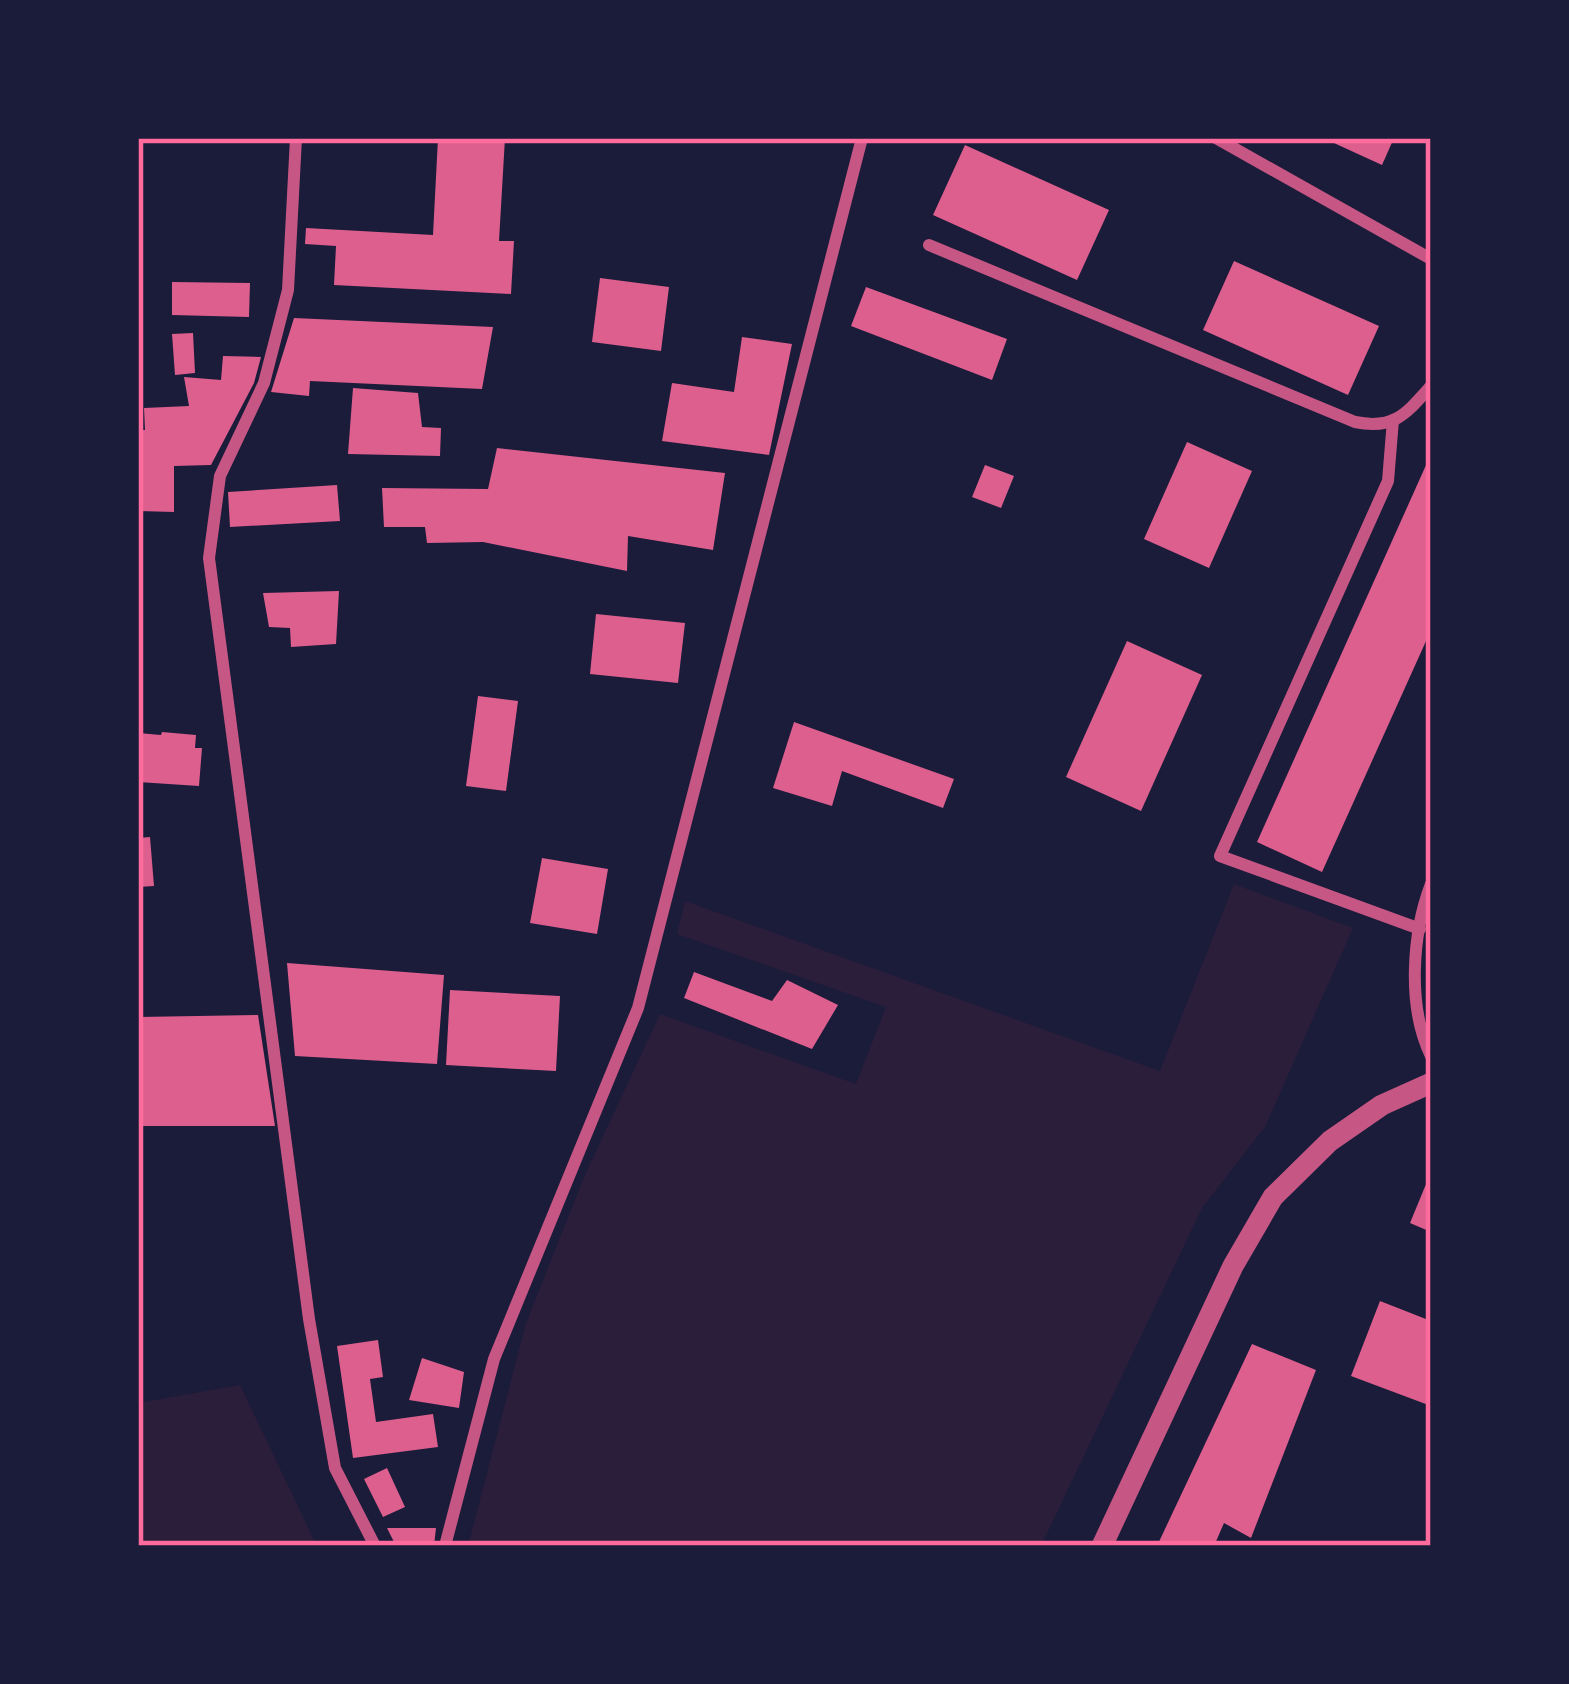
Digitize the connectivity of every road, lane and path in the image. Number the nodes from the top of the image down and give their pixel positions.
1 (296, 138) edge
2 (862, 138) edge
3 (1216, 138) edge
4 (929, 245) dead end
5 (1431, 259) edge
6 (1431, 386) edge
7 (1393, 420) junction
8 (1431, 884) edge
9 (1420, 929) junction
10 (1431, 1056) edge
11 (1431, 1084) edge
12 (375, 1546) edge
13 (446, 1546) edge
14 (1102, 1546) edge

1 - 12 street
2 - 13 street
3 - 5 street
4 - 7 street
6 - 7 street
7 - 9 street
8 - 9 street
9 - 10 street
11 - 14 street

